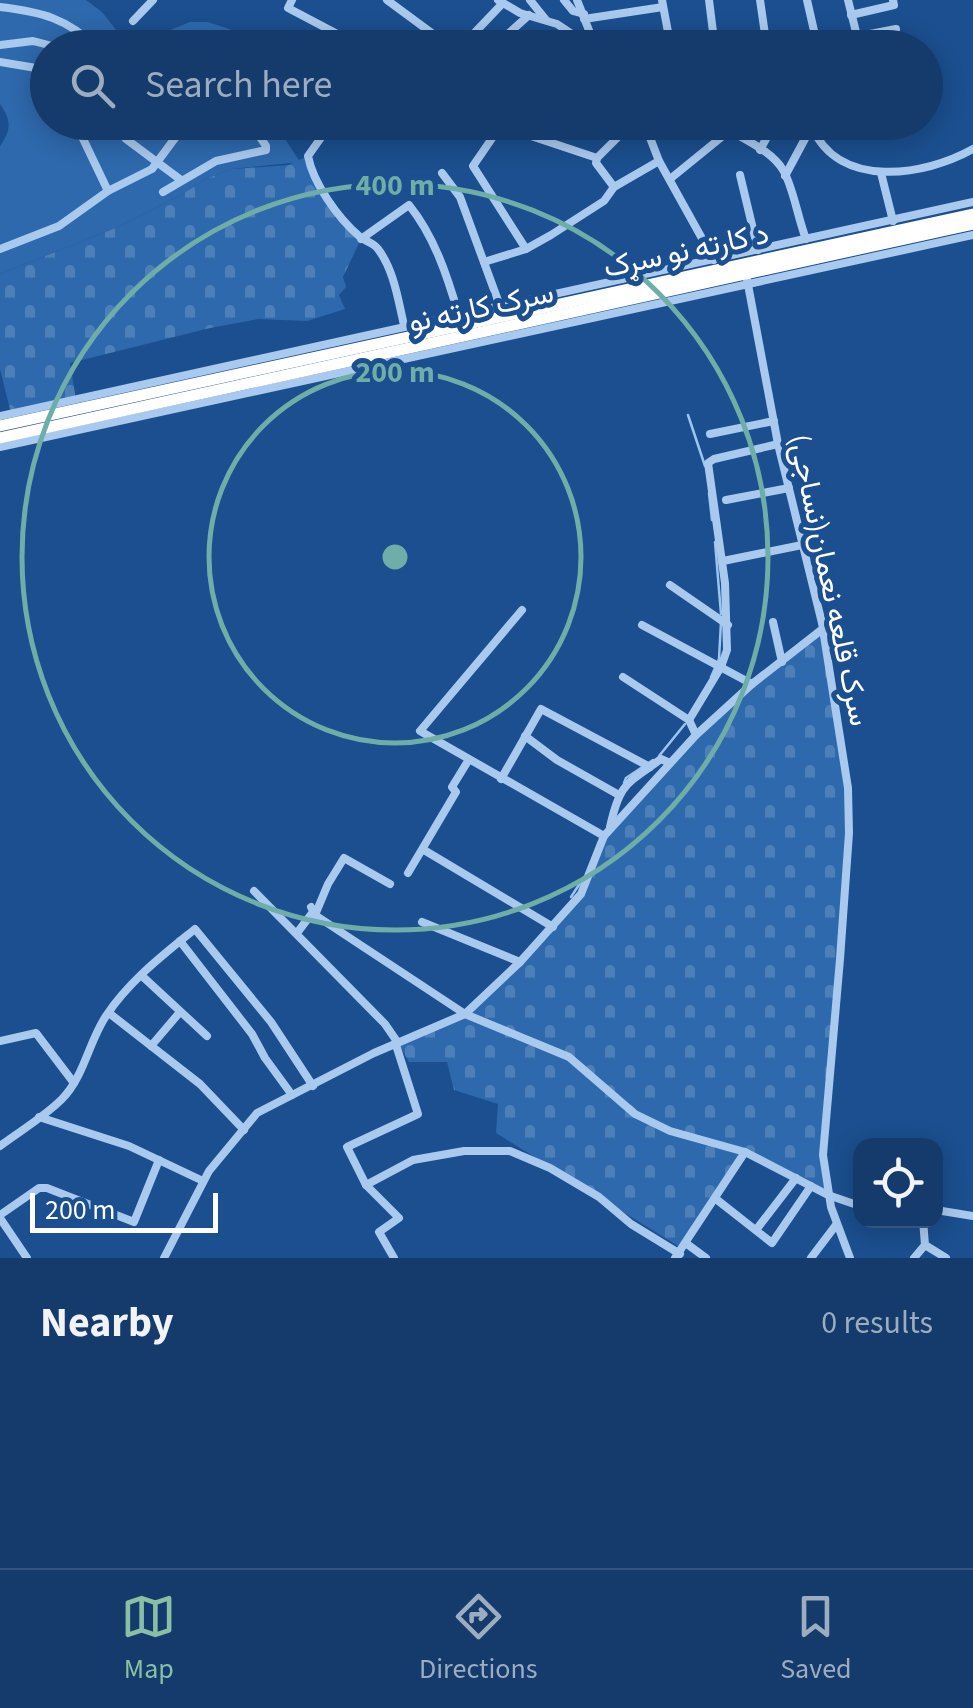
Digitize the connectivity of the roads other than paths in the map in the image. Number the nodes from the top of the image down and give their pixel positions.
1 (153, 0) edge
2 (292, 0) edge
3 (387, 0) edge
4 (530, 0) edge
5 (564, 0) edge
6 (577, 0) edge
7 (708, 0) edge
8 (760, 0) edge
9 (807, 0) edge
10 (848, 0) edge
11 (893, 0) edge
12 (500, 2) edge
13 (663, 3) edge
14 (0, 7) edge
15 (529, 15) junction
16 (851, 15) junction
17 (584, 16) junction
18 (546, 20) junction
19 (133, 22) dead end
20 (896, 29) dead end
21 (77, 30) edge
22 (330, 30) edge
23 (428, 30) edge
24 (476, 30) edge
25 (512, 30) edge
26 (563, 30) edge
27 (588, 30) edge
28 (668, 30) edge
29 (712, 30) edge
30 (764, 30) edge
31 (814, 30) edge
32 (855, 30) edge
33 (890, 30) edge
34 (30, 41) edge
35 (0, 45) edge
36 (0, 62) edge
37 (30, 67) edge
38 (83, 140) edge
39 (127, 140) edge
40 (174, 140) edge
41 (262, 140) edge
42 (320, 140) edge
43 (491, 140) edge
44 (549, 140) edge
45 (615, 140) edge
46 (651, 140) edge
47 (718, 140) edge
48 (747, 140) edge
49 (765, 140) edge
50 (805, 140) edge
51 (818, 140) edge
52 (973, 149) edge
53 (760, 150) junction
54 (597, 158) junction
55 (658, 160) junction
56 (158, 163) junction
57 (442, 172) dead end
58 (881, 173) junction
59 (740, 175) dead end
60 (785, 176) junction
61 (670, 179) junction
62 (180, 180) junction
63 (614, 188) junction
64 (108, 191) junction
65 (163, 192) dead end
66 (973, 202) edge
67 (973, 214) edge
68 (893, 221) junction
69 (973, 224) edge
70 (973, 235) edge
71 (806, 238) junction
72 (361, 239) junction
73 (526, 248) junction
74 (0, 249) edge
75 (759, 254) junction
76 (484, 262) junction
77 (710, 270) junction
78 (747, 279) junction
79 (635, 282) junction
80 (500, 306) junction
81 (458, 313) junction
82 (404, 325) junction
83 (106, 408) junction
84 (0, 416) edge
85 (774, 421) junction
86 (0, 426) edge
87 (710, 434) dead end
88 (0, 438) edge
89 (778, 444) junction
90 (0, 447) edge
91 (789, 488) junction
92 (726, 500) dead end
93 (802, 545) junction
94 (723, 561) junction
95 (670, 585) dead end
96 (522, 610) dead end
97 (773, 622) dead end
98 (642, 625) dead end
99 (728, 625) junction
100 (820, 631) junction
101 (782, 662) junction
102 (721, 667) junction
103 (624, 677) dead end
104 (752, 684) junction
105 (690, 720) junction
106 (696, 735) junction
107 (526, 736) junction
108 (468, 760) junction
109 (670, 763) junction
110 (650, 768) junction
111 (501, 778) junction
112 (619, 795) junction
113 (607, 834) junction
114 (424, 850) junction
115 (408, 872) dead end
116 (390, 884) dead end
117 (254, 891) dead end
118 (313, 912) junction
119 (422, 922) dead end
120 (554, 927) junction
121 (297, 932) junction
122 (180, 941) junction
123 (520, 962) junction
124 (141, 974) junction
125 (180, 1012) junction
126 (108, 1013) junction
127 (465, 1014) junction
128 (207, 1036) dead end
129 (0, 1040) edge
130 (396, 1044) junction
131 (150, 1046) junction
132 (74, 1083) junction
133 (313, 1086) junction
134 (292, 1095) junction
135 (39, 1117) junction
136 (244, 1130) junction
137 (0, 1146) edge
138 (745, 1152) junction
139 (159, 1160) junction
140 (796, 1178) junction
141 (203, 1181) junction
142 (366, 1186) junction
143 (811, 1186) junction
144 (828, 1195) junction
145 (716, 1200) junction
146 (853, 1204) edge
147 (943, 1211) edge
148 (973, 1216) edge
149 (0, 1217) edge
150 (836, 1225) junction
151 (924, 1228) edge
152 (756, 1230) junction
153 (10, 1232) junction
154 (0, 1237) edge
155 (686, 1244) junction
156 (925, 1245) junction
157 (678, 1256) edge
158 (27, 1258) edge
159 (164, 1258) edge
160 (394, 1258) edge
161 (706, 1258) edge
162 (811, 1258) edge
163 (850, 1258) edge
164 (914, 1258) edge
165 (946, 1258) edge

1 - 19 street
2 - 22 street
3 - 23 street
4 - 18 street
5 - 17 street
6 - 17 street
7 - 29 street
8 - 30 street
9 - 31 street
10 - 16 street
11 - 16 street
12 - 15 street
12 - 24 street
13 - 17 street
13 - 28 street
14 - 21 street
15 - 18 street
15 - 25 street
16 - 32 street
17 - 27 street
18 - 26 street
20 - 33 street
34 - 35 street
36 - 37 street
38 - 64 street
39 - 56 street
40 - 56 street
41 - 62 street
42 - 72 street
43 - 73 street
44 - 54 street
45 - 54 street
46 - 55 street
47 - 61 street
48 - 53 street
49 - 53 street
50 - 60 street
51 - 58 street
52 - 58 street
53 - 60 street
54 - 63 street
55 - 61 street
55 - 63 street
56 - 62 street
56 - 64 street
57 - 76 street
58 - 68 street
59 - 75 street
60 - 71 street
61 - 77 street
62 - 65 street
63 - 73 street
64 - 74 street
66 - 68 street
67 - 75 highway, د کارته نو سړک
68 - 71 street
69 - 78 highway, سرک کارته نو
70 - 78 street
71 - 75 street
72 - 81 street
72 - 82 street
73 - 76 street
75 - 77 highway, د کارته نو سړک
76 - 80 street
77 - 78 highway, سرک کارته نو
77 - 79 highway, د کارته نو سړک
77 - 83 highway, سرک کارته نو
78 - 85 street, سرک قلعه نعمان(نساجی)
78 - 90 street
79 - 80 street
79 - 83 highway, د کارته نو سړک
80 - 81 street
81 - 82 street
82 - 84 street
83 - 86 highway, د کارته نو سړک
83 - 88 highway, سرک کارته نو
85 - 87 street
85 - 89 street, سرک قلعه نعمان(نساجی)
89 - 91 street, سرک قلعه نعمان(نساجی)
89 - 94 street
91 - 92 street
91 - 93 street, سرک قلعه نعمان(نساجی)
93 - 94 street
93 - 100 street, سرک قلعه نعمان(نساجی)
94 - 99 street
95 - 99 street
96 - 108 street
97 - 101 street
98 - 102 street
99 - 102 street
100 - 101 street
100 - 144 street, سرک قلعه نعمان(نساجی)
101 - 104 street
102 - 104 street
102 - 105 street
103 - 105 street
104 - 106 street
105 - 106 street
106 - 109 street
107 - 110 street
107 - 111 street
107 - 112 street
108 - 111 street
108 - 114 street
109 - 110 street
109 - 113 street
110 - 112 street
111 - 113 street
112 - 113 street
113 - 120 street
114 - 115 street
114 - 120 street
116 - 118 street
117 - 121 street
118 - 121 street
118 - 127 street
119 - 123 street
120 - 123 street
121 - 130 street
122 - 124 street
122 - 133 street
122 - 134 street
123 - 127 street
124 - 125 street
124 - 126 street
125 - 128 street
125 - 131 street
126 - 131 street
126 - 132 street
127 - 130 street
127 - 138 street
129 - 132 street
130 - 133 street
130 - 142 street
131 - 136 street
132 - 135 street
133 - 134 street
134 - 136 street
135 - 137 street
135 - 139 street
136 - 141 street
138 - 140 street
138 - 145 street
139 - 141 street
139 - 149 street
140 - 143 street
140 - 152 street
141 - 159 street
142 - 157 street
142 - 160 street
143 - 144 street
143 - 152 street
144 - 146 street
144 - 150 street, سرک قلعه نعمان(نساجی)
145 - 152 street
145 - 155 street
147 - 148 street
149 - 153 street
150 - 162 street
150 - 163 street, سرک قلعه نعمان(نساجی)
151 - 156 street
153 - 154 street
153 - 158 street
155 - 157 street
155 - 161 street
156 - 164 street
156 - 165 street

